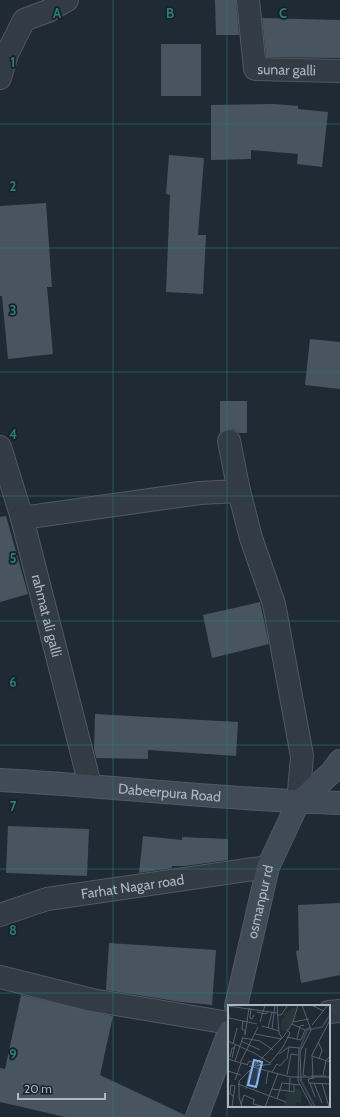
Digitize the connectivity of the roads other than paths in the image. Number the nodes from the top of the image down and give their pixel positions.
1 (67, 0) edge
2 (248, 0) edge
3 (340, 72) edge
4 (0, 78) edge
5 (229, 441) dead end
6 (0, 447) edge
7 (239, 490) junction
8 (22, 518) junction
9 (340, 761) edge
10 (0, 780) edge
11 (90, 785) junction
12 (298, 803) junction
13 (340, 803) edge
14 (268, 866) junction
15 (0, 915) edge
16 (0, 977) edge
17 (236, 1005) edge
18 (340, 1011) edge
19 (330, 1012) edge
20 (228, 1024) edge
21 (228, 1035) edge
22 (197, 1117) edge

1 - 4 street
2 - 3 street, sunar galli
5 - 7 street
6 - 8 street, rahmat ali galli
7 - 8 street
7 - 12 street
8 - 11 street, rahmat ali galli
9 - 12 street
10 - 11 street, Dabeerpura Road
11 - 12 street, Dabeerpura Road
12 - 13 street, Dabeerpura Road
12 - 14 street, osmanpur rd
14 - 15 street, Farhat Nagar road
14 - 17 street, osmanpur rd
16 - 20 street
18 - 19 street
21 - 22 street

